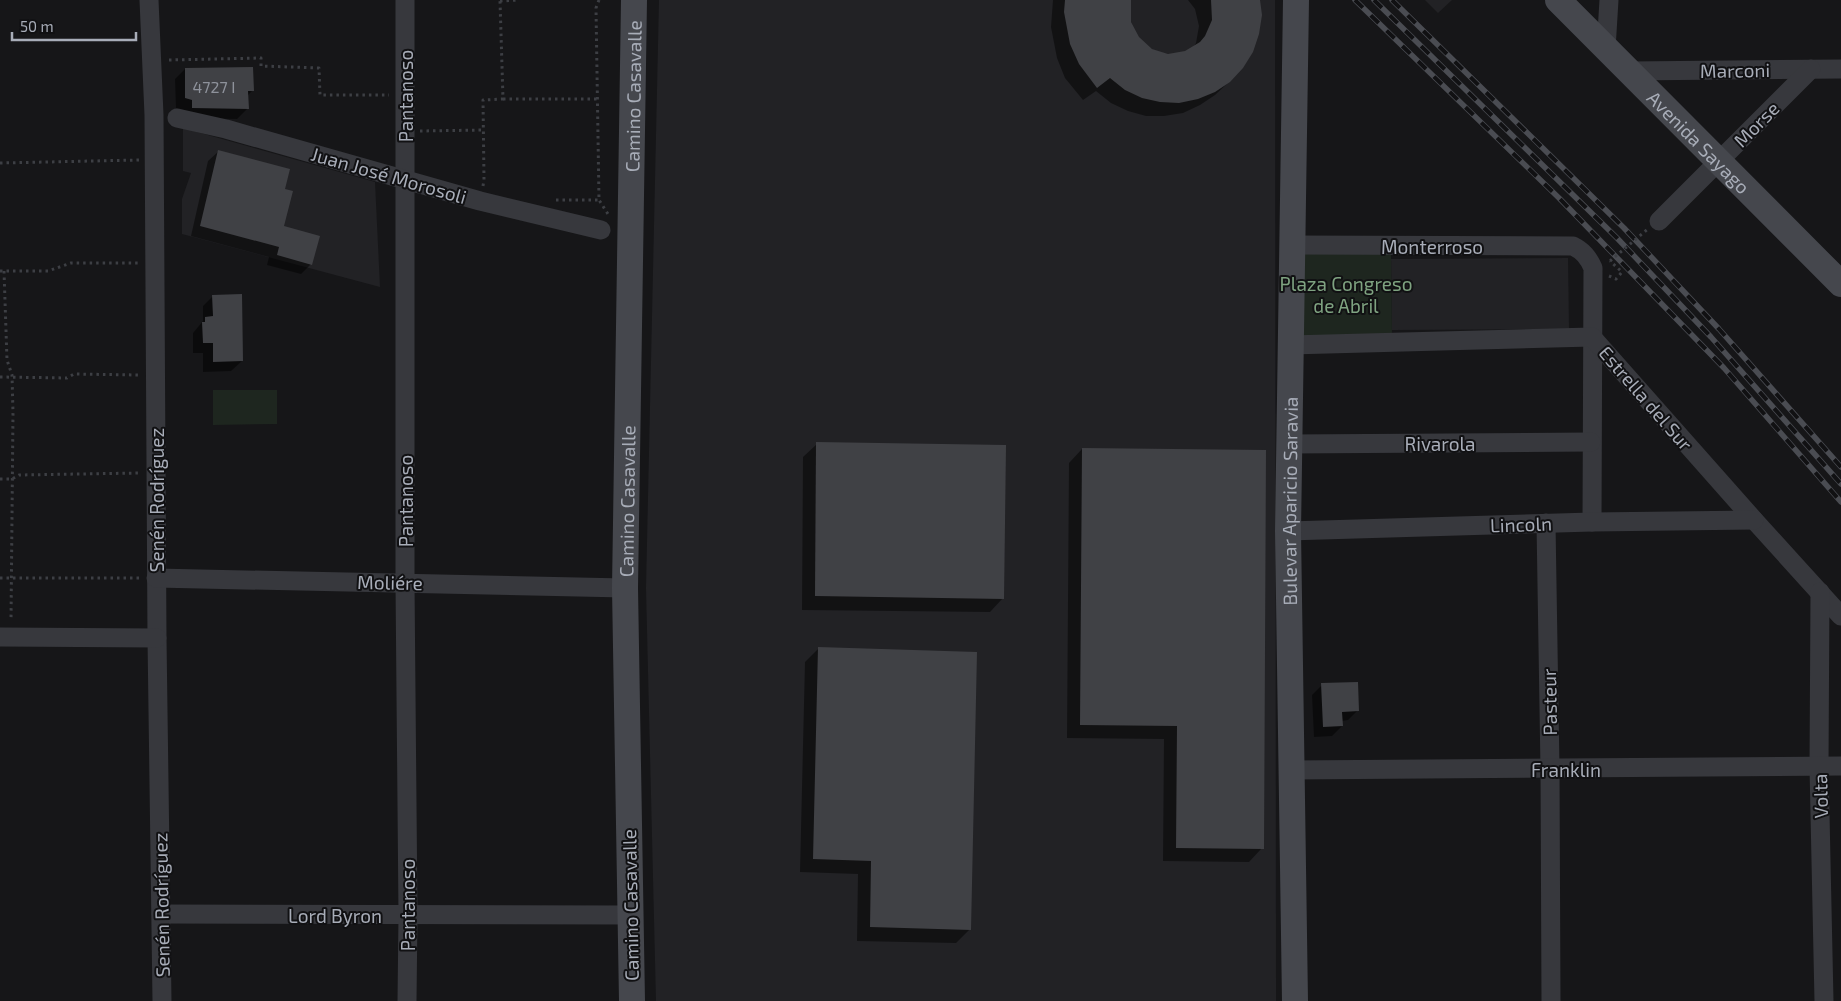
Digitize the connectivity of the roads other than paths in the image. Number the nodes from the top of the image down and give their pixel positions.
1 (149, 0) edge
2 (405, 0) edge
3 (634, 0) edge
4 (1296, 0) edge
5 (1558, 0) edge
6 (1609, 0) edge
7 (1606, 49) junction
8 (1810, 69) junction
9 (1841, 69) edge
10 (1629, 71) junction
11 (177, 118) dead end
12 (1719, 161) junction
13 (404, 180) junction
14 (1654, 225) road end
15 (607, 226) road end
16 (1291, 245) junction
17 (1841, 284) edge
18 (1592, 337) junction
19 (1290, 345) junction
20 (1591, 442) junction
21 (1289, 444) junction
22 (1754, 520) junction
23 (1592, 522) junction
24 (1546, 523) junction
25 (1288, 531) junction
26 (156, 578) junction
27 (405, 583) junction
28 (625, 588) junction
29 (1820, 592) junction
30 (1841, 616) edge
31 (5, 637) edge
32 (157, 638) junction
33 (1841, 766) edge
34 (1819, 767) junction
35 (1550, 769) junction
36 (1291, 770) junction
37 (161, 914) junction
38 (408, 915) junction
39 (630, 915) junction
40 (162, 1001) edge
41 (407, 1001) edge
42 (632, 1001) edge
43 (1295, 1001) edge
44 (1551, 1001) edge
45 (1824, 1001) edge

1 - 26 street, Senén Rodríguez
2 - 13 street, Pantanoso
3 - 28 street, Camino Casavalle
4 - 16 street, Bulevar Aparicio Saravia
5 - 7 street, Avenida Sayago
6 - 7 street
7 - 10 street, Avenida Sayago
8 - 9 street, Marconi
8 - 10 street, Marconi
8 - 12 street, Morse
10 - 12 street, Avenida Sayago
11 - 13 street, Juan José Morosoli
12 - 14 street, Morse
12 - 17 street, Avenida Sayago
13 - 15 street, Juan José Morosoli
13 - 27 street, Pantanoso
16 - 18 street, Monterroso
16 - 19 street, Bulevar Aparicio Saravia
18 - 19 street, Estrella del Sur
18 - 20 street
18 - 22 street, Estrella del Sur
19 - 21 street, Bulevar Aparicio Saravia
20 - 21 street, Rivarola
20 - 23 street
21 - 25 street, Bulevar Aparicio Saravia
22 - 23 street, Lincoln
22 - 29 street, Estrella del Sur
23 - 24 street, Lincoln
24 - 25 street, Lincoln
24 - 35 street, Pasteur
25 - 36 street, Bulevar Aparicio Saravia
26 - 27 street, Moliére
26 - 32 street, Senén Rodríguez
27 - 28 street, Moliére
27 - 38 street, Pantanoso
28 - 39 street, Camino Casavalle
29 - 30 street, Estrella del Sur
29 - 34 street, Volta
31 - 32 street
32 - 37 street, Senén Rodríguez
33 - 34 street, Franklin
34 - 35 street, Franklin
34 - 45 street, Volta
35 - 36 street, Franklin
35 - 44 street, Pasteur
36 - 43 street, Bulevar Aparicio Saravia
37 - 38 street, Lord Byron
37 - 40 street, Senén Rodríguez
38 - 39 street, Lord Byron
38 - 41 street, Pantanoso
39 - 42 street, Camino Casavalle

